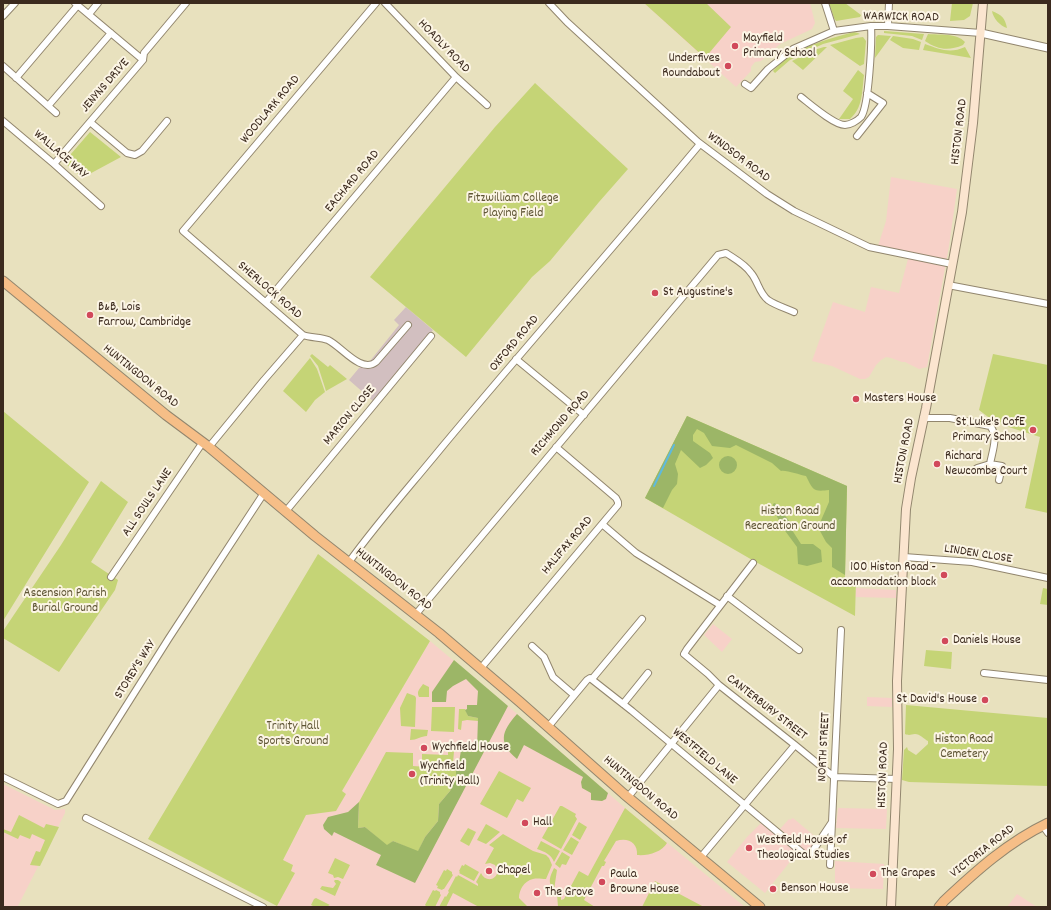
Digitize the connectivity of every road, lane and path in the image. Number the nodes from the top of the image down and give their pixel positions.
1 (15, 3) edge
2 (98, 3) edge
3 (186, 3) edge
4 (376, 3) edge
5 (385, 3) edge
6 (549, 3) edge
7 (825, 3) edge
8 (889, 3) edge
9 (983, 3) edge
10 (77, 4) edge
11 (89, 14) junction
12 (3, 16) edge
13 (871, 26) junction
14 (888, 26) junction
15 (834, 31) junction
16 (111, 33) junction
17 (981, 33) junction
18 (1048, 48) edge
19 (143, 60) junction
20 (3, 66) edge
21 (456, 77) junction
22 (16, 78) junction
23 (746, 84) dead end
24 (867, 93) junction
25 (801, 97) dead end
26 (487, 104) dead end
27 (48, 106) junction
28 (56, 113) dead end
29 (167, 120) dead end
30 (3, 121) edge
31 (90, 122) junction
32 (857, 136) dead end
33 (700, 144) junction
34 (54, 164) junction
35 (101, 206) dead end
36 (183, 230) joint
37 (952, 264) junction
38 (3, 281) edge
39 (948, 285) junction
40 (266, 302) junction
41 (1048, 304) edge
42 (794, 312) dead end
43 (408, 325) dead end
44 (303, 335) junction
45 (432, 336) dead end
46 (516, 359) junction
47 (584, 415) junction
48 (923, 418) junction
49 (206, 444) junction
50 (556, 447) junction
51 (990, 464) junction
52 (977, 468) dead end
53 (999, 480) dead end
54 (264, 493) junction
55 (286, 511) junction
56 (602, 524) junction
57 (904, 557) junction
58 (349, 562) junction
59 (753, 563) dead end
60 (111, 577) dead end
61 (1048, 578) edge
62 (727, 596) junction
63 (720, 605) junction
64 (416, 614) junction
65 (642, 619) dead end
66 (841, 630) dead end
67 (532, 646) dead end
68 (799, 650) dead end
69 (481, 668) junction
70 (648, 673) dead end
71 (984, 673) dead end
72 (590, 679) junction
73 (1048, 680) edge
74 (719, 685) junction
75 (574, 695) junction
76 (623, 704) junction
77 (548, 727) junction
78 (671, 744) junction
79 (795, 745) junction
80 (834, 777) junction
81 (3, 778) edge
82 (896, 779) junction
83 (628, 797) junction
84 (744, 806) junction
85 (86, 818) dead end
86 (832, 822) junction
87 (1046, 828) edge
88 (701, 857) junction
89 (830, 866) dead end
90 (263, 907) edge
91 (760, 907) edge
92 (891, 907) edge
93 (939, 907) edge

1 - 12 street
2 - 11 street
3 - 19 street, JENYNS DRIVE
4 - 36 street, WOODLARK ROAD
5 - 21 street, HOADLY ROAD
6 - 33 street, WINDSOR ROAD
7 - 15 street
8 - 14 street
9 - 17 main road, HISTON ROAD
10 - 11 street
10 - 22 street
11 - 16 street
13 - 14 street, WARWICK ROAD
13 - 15 street, WARWICK ROAD
13 - 24 street
14 - 17 street, WARWICK ROAD
15 - 23 street, WARWICK ROAD
16 - 19 street
16 - 27 street
17 - 18 street
17 - 37 main road, HISTON ROAD
19 - 31 street, JENYNS DRIVE
20 - 22 street
21 - 26 street, HOADLY ROAD
21 - 40 street, EACHARD ROAD
22 - 27 street
24 - 25 street
24 - 32 street
27 - 28 street
29 - 31 street
30 - 34 street, WALLACE WAY
31 - 34 street, JENYNS DRIVE
33 - 37 street, WINDSOR ROAD
33 - 46 street, OXFORD ROAD
34 - 35 street, WALLACE WAY
36 - 40 street, SHERLOCK ROAD
37 - 39 main road, HISTON ROAD
38 - 49 main road, HUNTINGDON ROAD
39 - 41 street
39 - 48 main road, HISTON ROAD
40 - 44 street, SHERLOCK ROAD
42 - 47 street, RICHMOND ROAD
43 - 44 street
44 - 49 street, SHERLOCK ROAD
45 - 55 street, MARION CLOSE
46 - 47 street
46 - 58 street, OXFORD ROAD
47 - 50 street, RICHMOND ROAD
48 - 51 street
48 - 57 main road, HISTON ROAD
49 - 54 main road, HUNTINGDON ROAD
49 - 60 street, ALL SOULS LANE
50 - 56 street, HALIFAX ROAD
50 - 64 street, RICHMOND ROAD
51 - 52 street
51 - 53 street
54 - 55 main road, HUNTINGDON ROAD
54 - 81 street, STOREY'S WAY
55 - 58 main road, HUNTINGDON ROAD
56 - 63 street
56 - 69 street, HALIFAX ROAD
57 - 61 street, LINDEN CLOSE
57 - 82 main road, HISTON ROAD
58 - 64 main road, HUNTINGDON ROAD
59 - 62 street, CANTERBURY STREET
62 - 63 street, CANTERBURY STREET
62 - 68 street
63 - 74 street, CANTERBURY STREET
64 - 69 main road, HUNTINGDON ROAD
65 - 72 street
66 - 80 street, NORTH STREET
67 - 75 street
69 - 77 main road, HUNTINGDON ROAD
70 - 76 street
71 - 73 street
72 - 75 street
72 - 76 street, WESTFIELD LANE
74 - 78 street
74 - 79 street, CANTERBURY STREET
75 - 77 street
76 - 78 street, WESTFIELD LANE
77 - 83 main road, HUNTINGDON ROAD
78 - 83 street
78 - 84 street, WESTFIELD LANE
79 - 80 street, CANTERBURY STREET
79 - 84 street
80 - 82 street
80 - 86 street, NORTH STREET
82 - 92 main road, HISTON ROAD
83 - 88 main road, HUNTINGDON ROAD
84 - 86 street, WESTFIELD LANE
84 - 88 street
85 - 90 street
86 - 89 street, NORTH STREET
87 - 93 main road, VICTORIA ROAD
88 - 91 main road, HUNTINGDON ROAD

